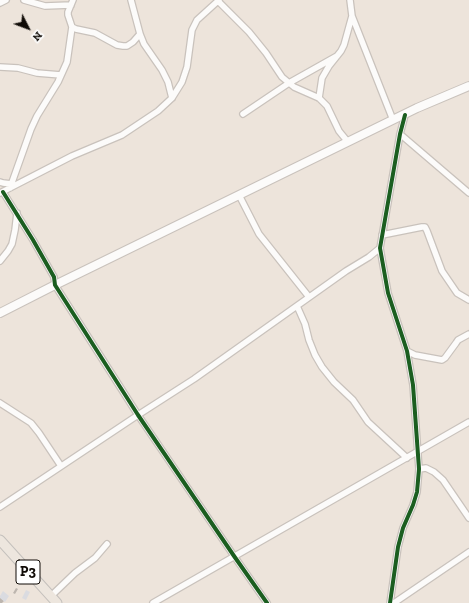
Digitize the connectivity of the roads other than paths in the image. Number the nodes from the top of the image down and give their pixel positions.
1 (6, 0) edge
2 (24, 0) edge
3 (131, 0) edge
4 (219, 0) edge
5 (350, 0) edge
6 (72, 2) edge
7 (0, 3) edge
8 (352, 16) junction
9 (72, 27) junction
10 (140, 34) junction
11 (337, 56) junction
12 (0, 67) edge
13 (61, 75) junction
14 (289, 83) junction
15 (469, 86) edge
16 (172, 98) junction
17 (319, 98) junction
18 (243, 114) dead end
19 (405, 115) junction
20 (393, 120) junction
21 (400, 134) junction
22 (348, 142) junction
23 (0, 182) edge
24 (11, 186) junction
25 (1, 192) edge
26 (469, 193) edge
27 (239, 195) junction
28 (17, 213) junction
29 (382, 235) junction
30 (380, 248) junction
31 (0, 261) edge
32 (55, 285) junction
33 (309, 297) junction
34 (469, 300) edge
35 (297, 306) junction
36 (0, 312) edge
37 (469, 334) edge
38 (407, 351) junction
39 (0, 403) edge
40 (138, 415) junction
41 (469, 422) edge
42 (417, 452) junction
43 (407, 458) junction
44 (60, 466) junction
45 (419, 469) junction
46 (0, 507) edge
47 (469, 518) edge
48 (0, 540) edge
49 (107, 544) dead end
50 (469, 552) edge
51 (234, 556) junction
52 (54, 600) edge
53 (153, 603) edge
54 (267, 603) edge
55 (390, 603) edge
56 (394, 603) edge

1 - 7 street
2 - 6 street
3 - 10 street
4 - 14 street
4 - 16 street
5 - 8 street
6 - 9 street
8 - 11 street
8 - 20 street
9 - 10 street
9 - 13 street
10 - 16 street
11 - 14 street
11 - 17 street
12 - 13 street
13 - 24 street
14 - 17 street
14 - 18 street
15 - 19 main road
16 - 24 street
17 - 22 street
19 - 20 main road
19 - 21 street
20 - 22 main road
21 - 26 street
21 - 29 street
22 - 27 main road
23 - 24 street
24 - 25 street
25 - 28 street
27 - 32 main road
27 - 33 street
28 - 31 street
28 - 32 street
29 - 30 street
29 - 34 street
30 - 33 street
30 - 38 street
32 - 36 main road
32 - 40 street
33 - 35 street
35 - 40 street
35 - 43 street
37 - 38 street
38 - 42 street
39 - 44 street
40 - 44 street
40 - 51 street
41 - 42 street
42 - 43 street
42 - 45 street
43 - 51 street
44 - 46 street
45 - 47 street
45 - 55 street
48 - 52 main road, P3
49 - 52 street
50 - 56 street
51 - 53 street
51 - 54 street

